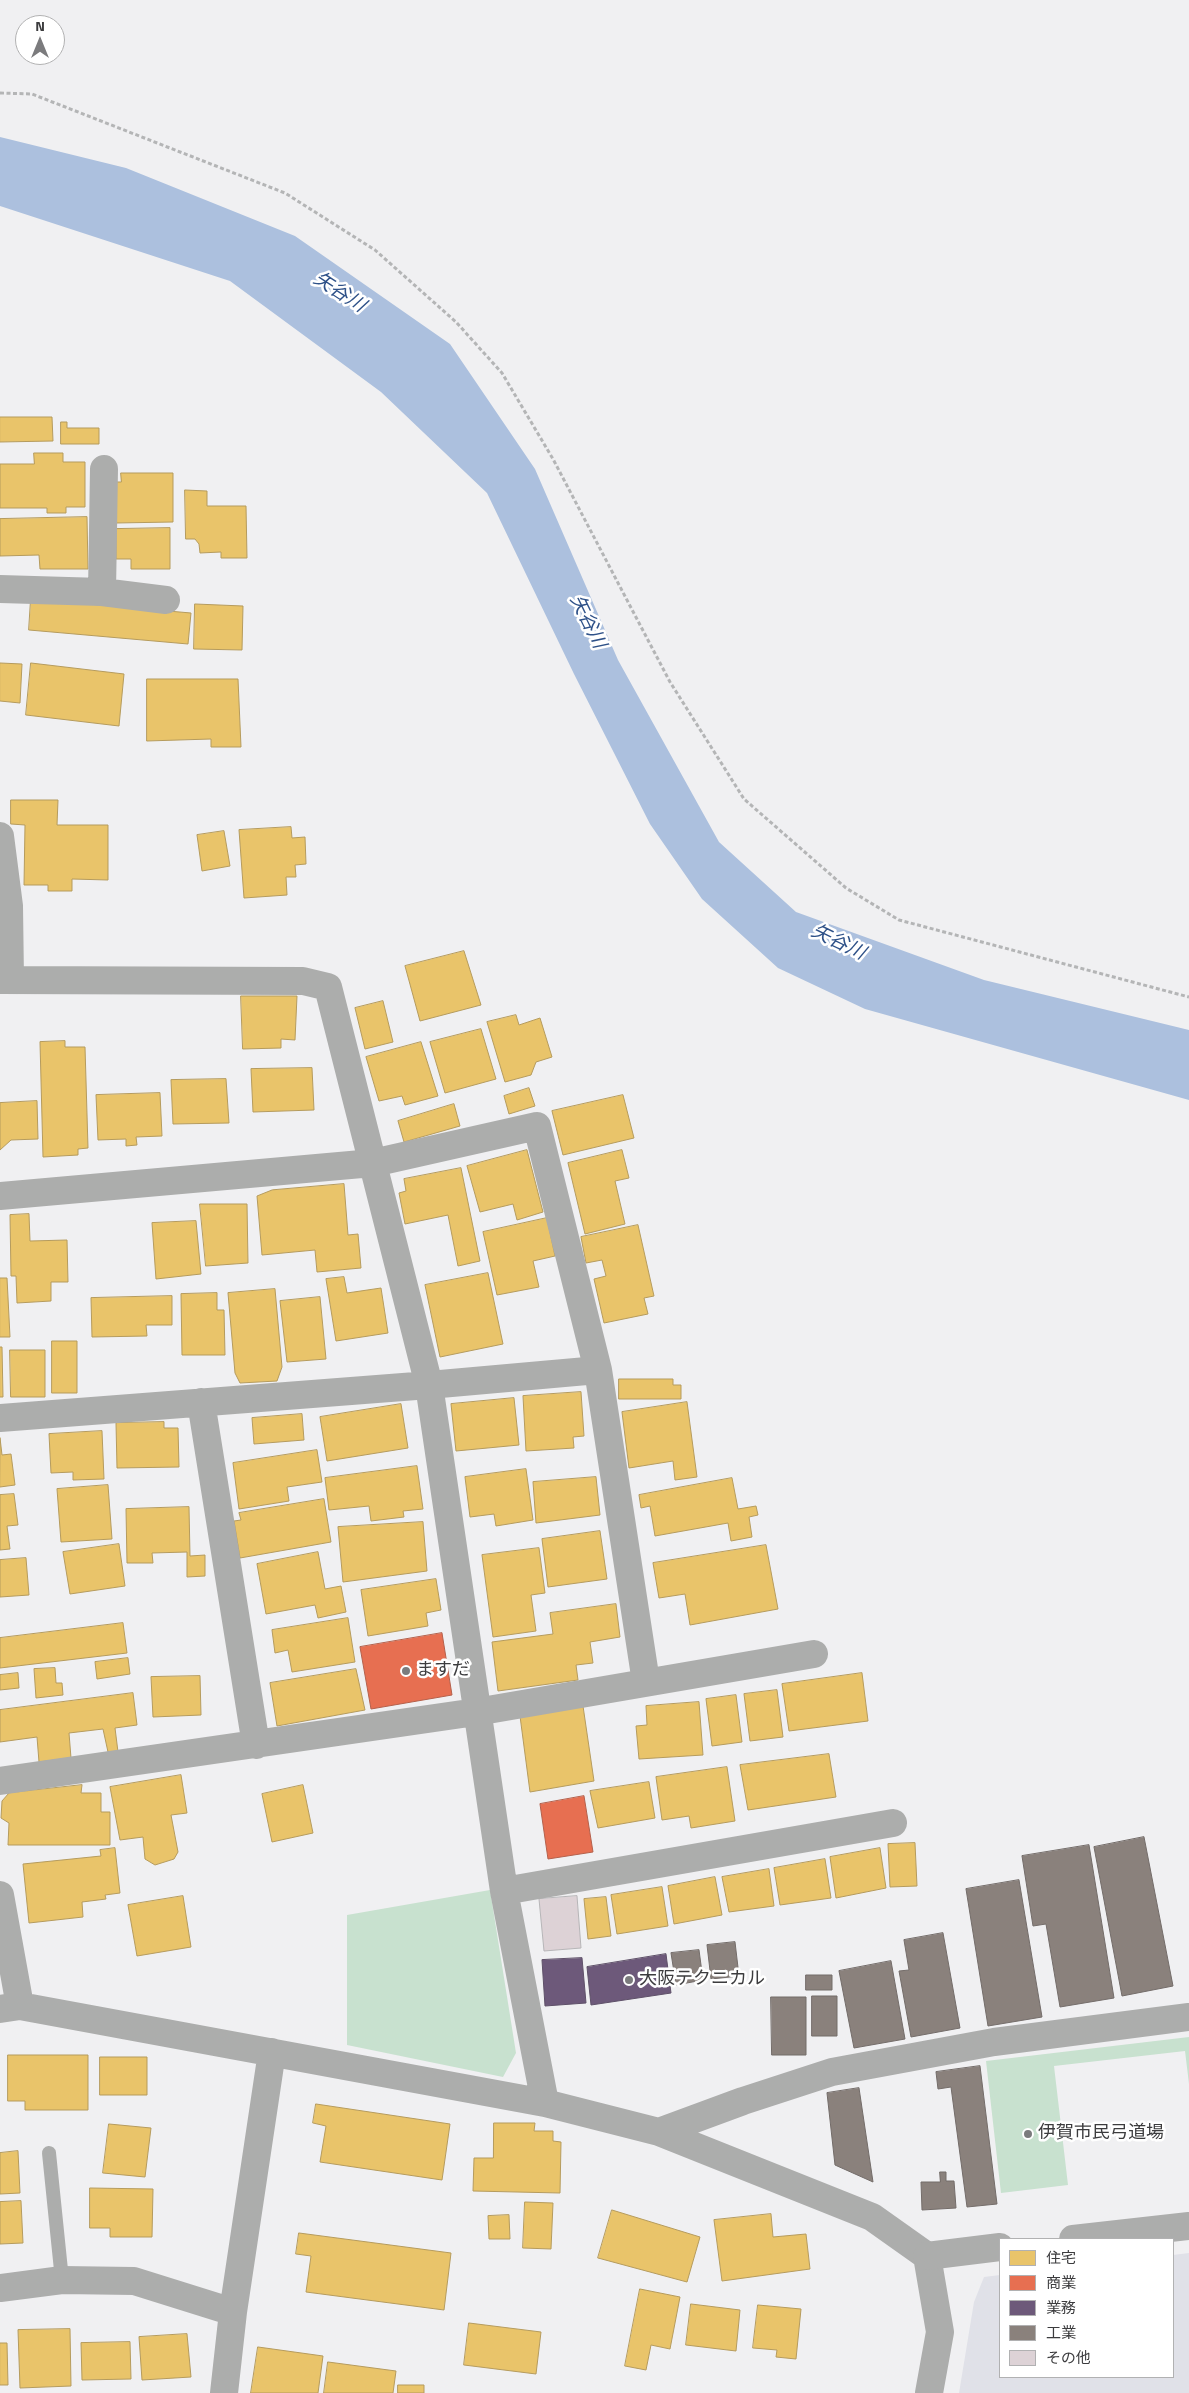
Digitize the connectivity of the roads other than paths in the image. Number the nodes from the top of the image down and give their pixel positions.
1 (104, 469) dead end
2 (0, 589) edge
3 (102, 592) junction
4 (166, 600) dead end
5 (0, 836) edge
6 (5, 980) edge
7 (373, 1163) junction
8 (0, 1196) edge
9 (598, 1370) junction
10 (429, 1385) junction
11 (201, 1402) junction
12 (0, 1418) edge
13 (814, 1654) dead end
14 (646, 1682) junction
15 (476, 1712) junction
16 (256, 1745) junction
17 (0, 1781) edge
18 (893, 1823) dead end
19 (504, 1891) junction
20 (0, 1895) edge
21 (10, 2008) edge
22 (1189, 2017) edge
23 (272, 2052) junction
24 (545, 2103) junction
25 (659, 2132) junction
26 (49, 2153) dead end
27 (1189, 2226) edge
28 (1082, 2238) edge
29 (999, 2248) edge
30 (926, 2256) junction
31 (62, 2280) junction
32 (0, 2288) edge
33 (233, 2312) junction
34 (224, 2393) edge
35 (929, 2393) edge

1 - 3 street
2 - 3 street
3 - 4 street
5 - 6 street
6 - 7 street
7 - 8 street
7 - 9 street
7 - 10 street
9 - 10 street
9 - 14 street
10 - 11 street
10 - 15 street
11 - 12 street
11 - 16 street
13 - 14 street
14 - 15 street
15 - 16 street
15 - 19 street
16 - 17 street
18 - 19 street
19 - 24 street
20 - 21 street
21 - 23 street
22 - 25 street
23 - 24 street
23 - 33 street
24 - 25 street
25 - 30 street
26 - 31 lane
27 - 28 street
29 - 30 street
30 - 35 street
31 - 32 street
31 - 33 street
33 - 34 street

